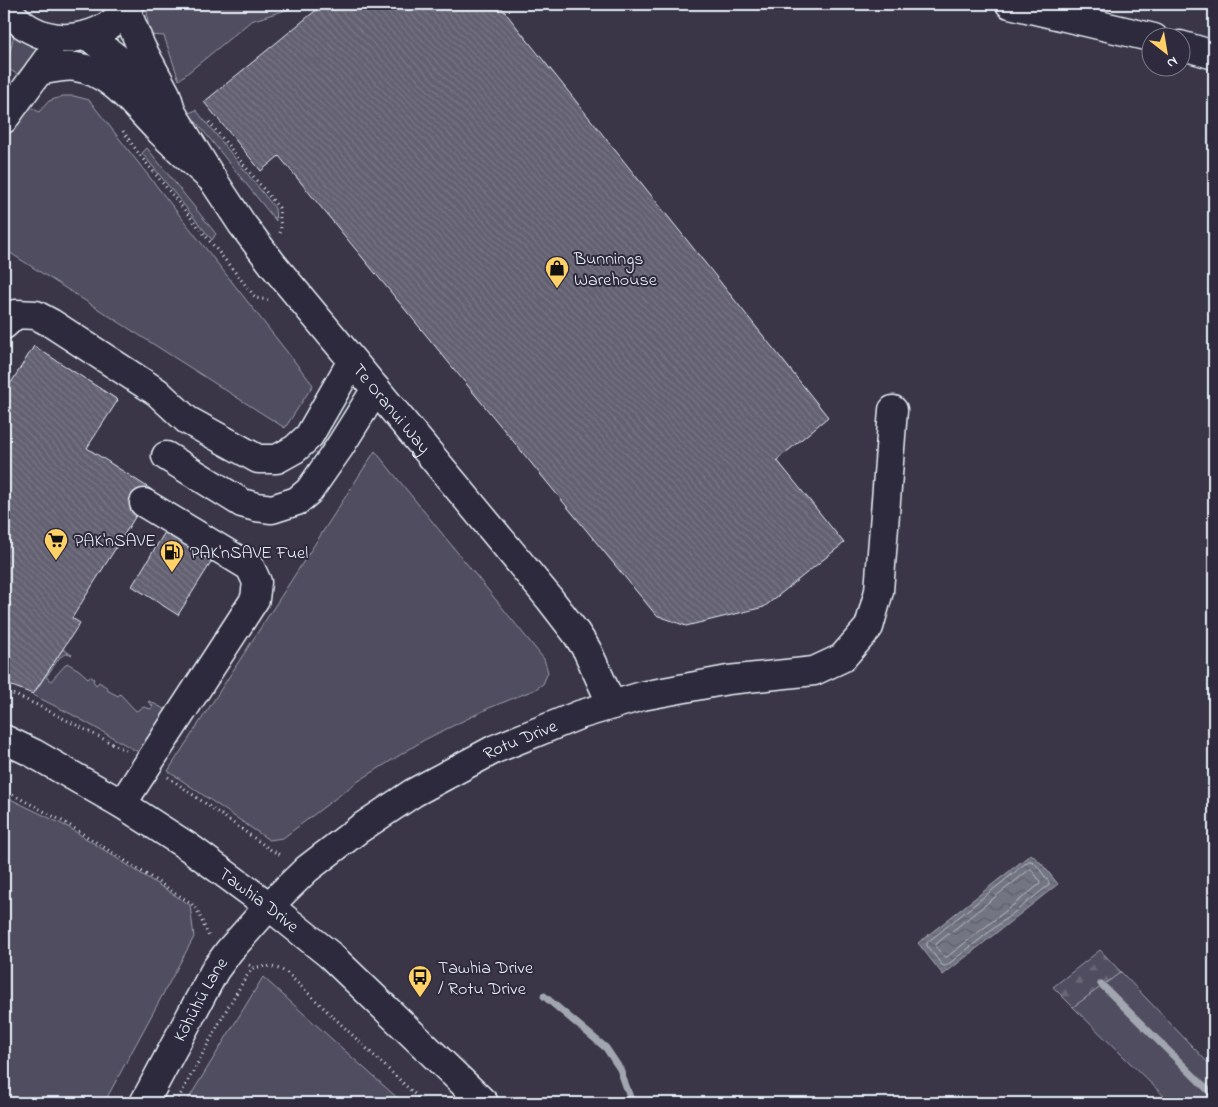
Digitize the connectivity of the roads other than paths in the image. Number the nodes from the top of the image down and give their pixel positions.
1 (1010, 4) edge
2 (4, 6) edge
3 (128, 7) edge
4 (1140, 35) edge
5 (76, 36) junction
6 (1190, 48) edge
7 (1214, 55) edge
8 (39, 71) junction
9 (172, 113) junction
10 (4, 119) edge
11 (213, 180) junction
12 (4, 325) edge
13 (352, 361) junction
14 (376, 389) junction
15 (893, 410) dead end
16 (166, 456) dead end
17 (144, 503) dead end
18 (612, 705) junction
19 (4, 739) edge
20 (122, 804) junction
21 (269, 906) junction
22 (144, 1103) edge
23 (484, 1103) edge

1 - 4 street
2 - 5 street
3 - 5 street
3 - 9 street, Te Oranui Way
5 - 8 street
5 - 9 street, Te Oranui Way
6 - 7 street
8 - 10 street
8 - 11 street
9 - 11 street, Te Oranui Way
11 - 13 street, Te Oranui Way
12 - 13 street
13 - 14 street, Te Oranui Way
14 - 16 street
14 - 18 street, Te Oranui Way
15 - 18 street, Rotu Drive
17 - 20 street
18 - 21 street, Rotu Drive
19 - 20 street, Tawhia Drive
20 - 21 street, Tawhia Drive
21 - 22 street, Kōhūhū Lane
21 - 23 street, Tawhia Drive

